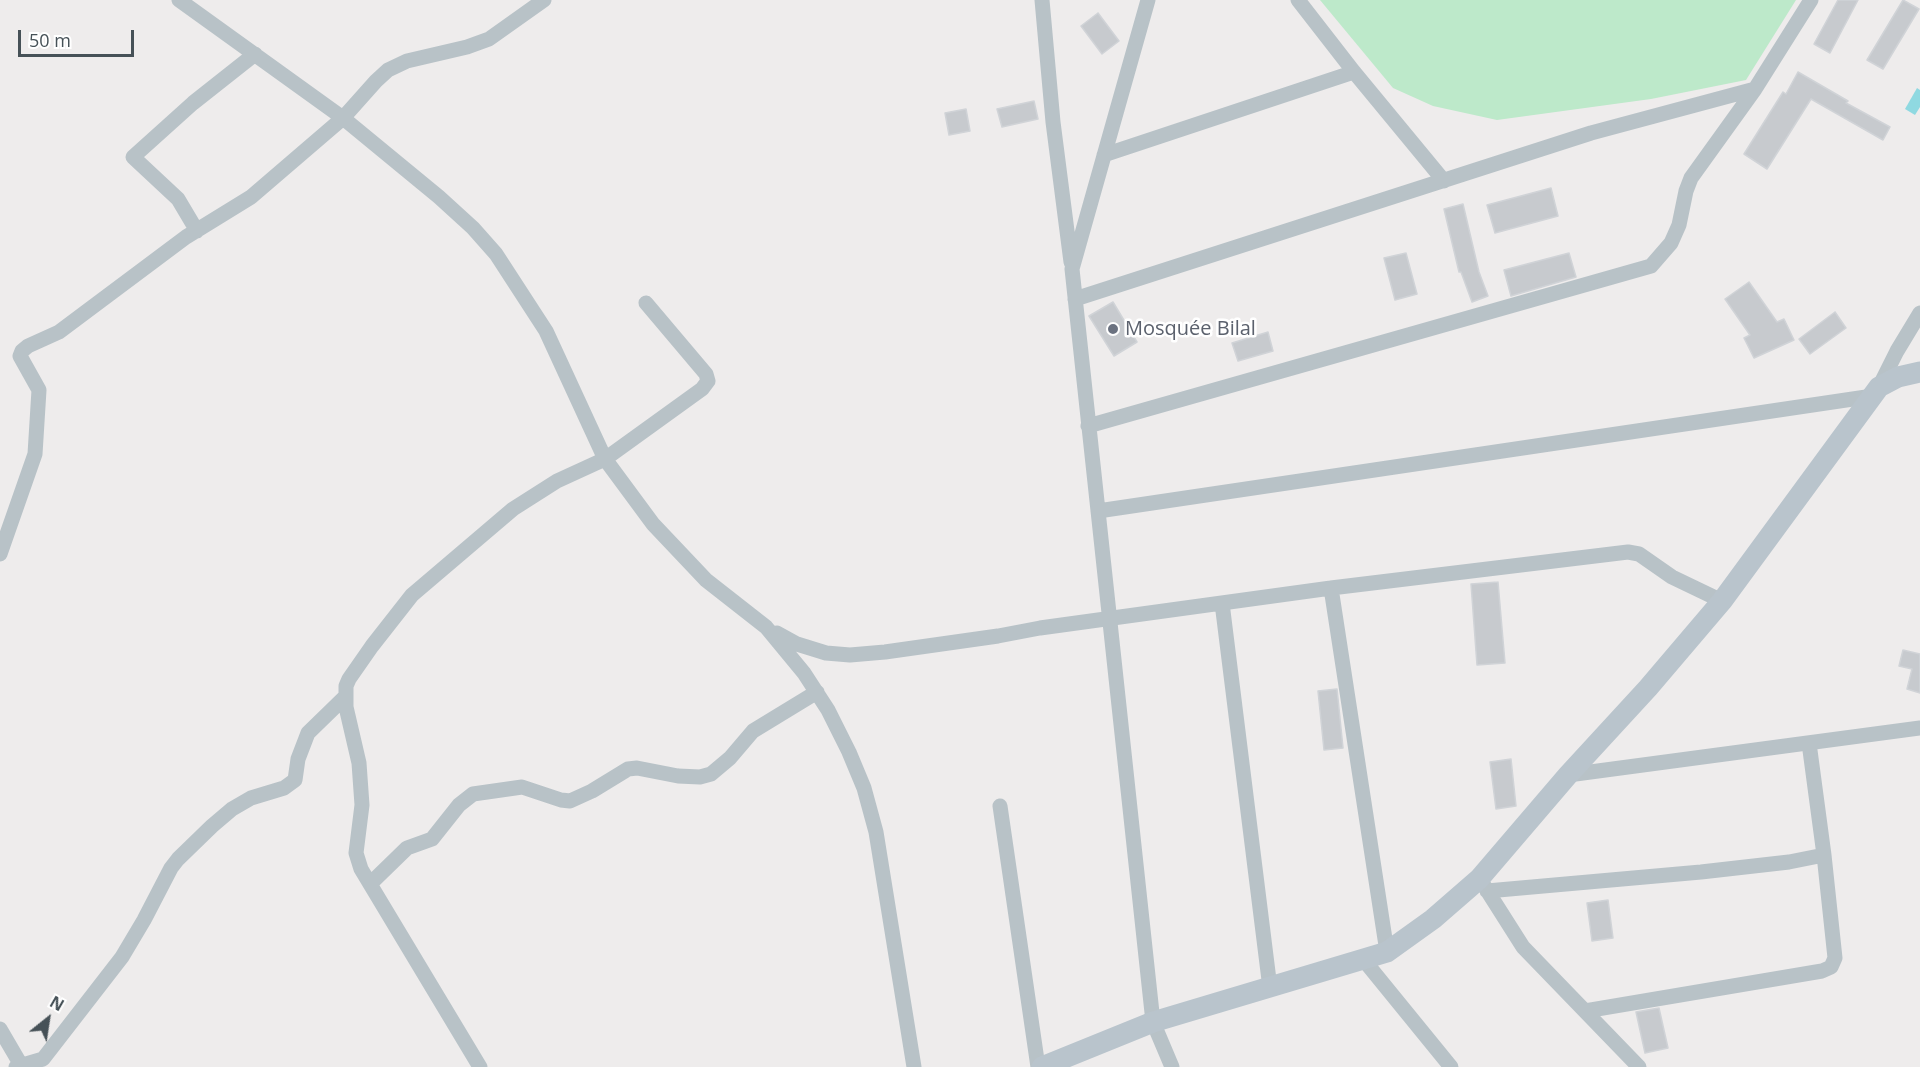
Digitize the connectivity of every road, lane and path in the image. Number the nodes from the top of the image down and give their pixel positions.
1 (179, 0) edge
2 (544, 0) edge
3 (1042, 0) edge
4 (1148, 0) edge
5 (1298, 0) edge
6 (1810, 0) edge
7 (255, 54) junction
8 (1354, 72) junction
9 (1755, 89) junction
10 (343, 118) junction
11 (1104, 155) junction
12 (1444, 181) junction
13 (197, 231) junction
14 (1072, 269) junction
15 (1075, 299) junction
16 (646, 303) dead end
17 (1920, 313) edge
18 (1920, 372) edge
19 (1876, 392) junction
20 (1088, 426) junction
21 (605, 459) junction
22 (1098, 511) junction
23 (0, 554) edge
24 (1331, 588) junction
25 (1722, 601) junction
26 (1222, 603) junction
27 (1108, 619) junction
28 (766, 627) junction
29 (817, 692) junction
30 (345, 696) junction
31 (1920, 729) edge
32 (1809, 743) junction
33 (1568, 775) junction
34 (1000, 806) dead end
35 (1824, 855) junction
36 (370, 884) junction
37 (1483, 885) junction
38 (1388, 952) junction
39 (1363, 959) junction
40 (1270, 988) junction
41 (1585, 1011) junction
42 (1153, 1022) junction
43 (0, 1029) edge
44 (18, 1066) edge
45 (480, 1067) edge
46 (914, 1067) edge
47 (1040, 1067) edge
48 (1172, 1067) edge
49 (1451, 1067) edge
50 (1639, 1067) edge

1 - 7 street
2 - 10 street
3 - 14 street
4 - 11 street
5 - 8 street
6 - 9 street
7 - 10 street
7 - 13 street
8 - 11 street
8 - 12 street
9 - 12 street
9 - 20 street
10 - 13 street
10 - 21 street
11 - 14 street
12 - 15 street
13 - 23 street
14 - 15 street
15 - 20 street
16 - 21 street
17 - 19 street
18 - 19 main road
19 - 22 street
19 - 25 main road
20 - 22 street
21 - 28 street
21 - 30 street
22 - 27 street
24 - 25 street
24 - 26 street
24 - 38 street
25 - 33 main road
26 - 27 street
26 - 40 street
27 - 28 street
27 - 42 street
28 - 29 street
29 - 36 street
29 - 46 street
30 - 36 street
30 - 44 street
31 - 32 street
32 - 33 street
32 - 35 street
33 - 37 main road
34 - 47 street
35 - 37 street
35 - 41 street
36 - 45 street
37 - 38 main road
37 - 41 street
38 - 39 main road
39 - 40 main road
39 - 49 street
40 - 42 main road
41 - 50 street
42 - 47 main road
42 - 48 street
43 - 44 street

